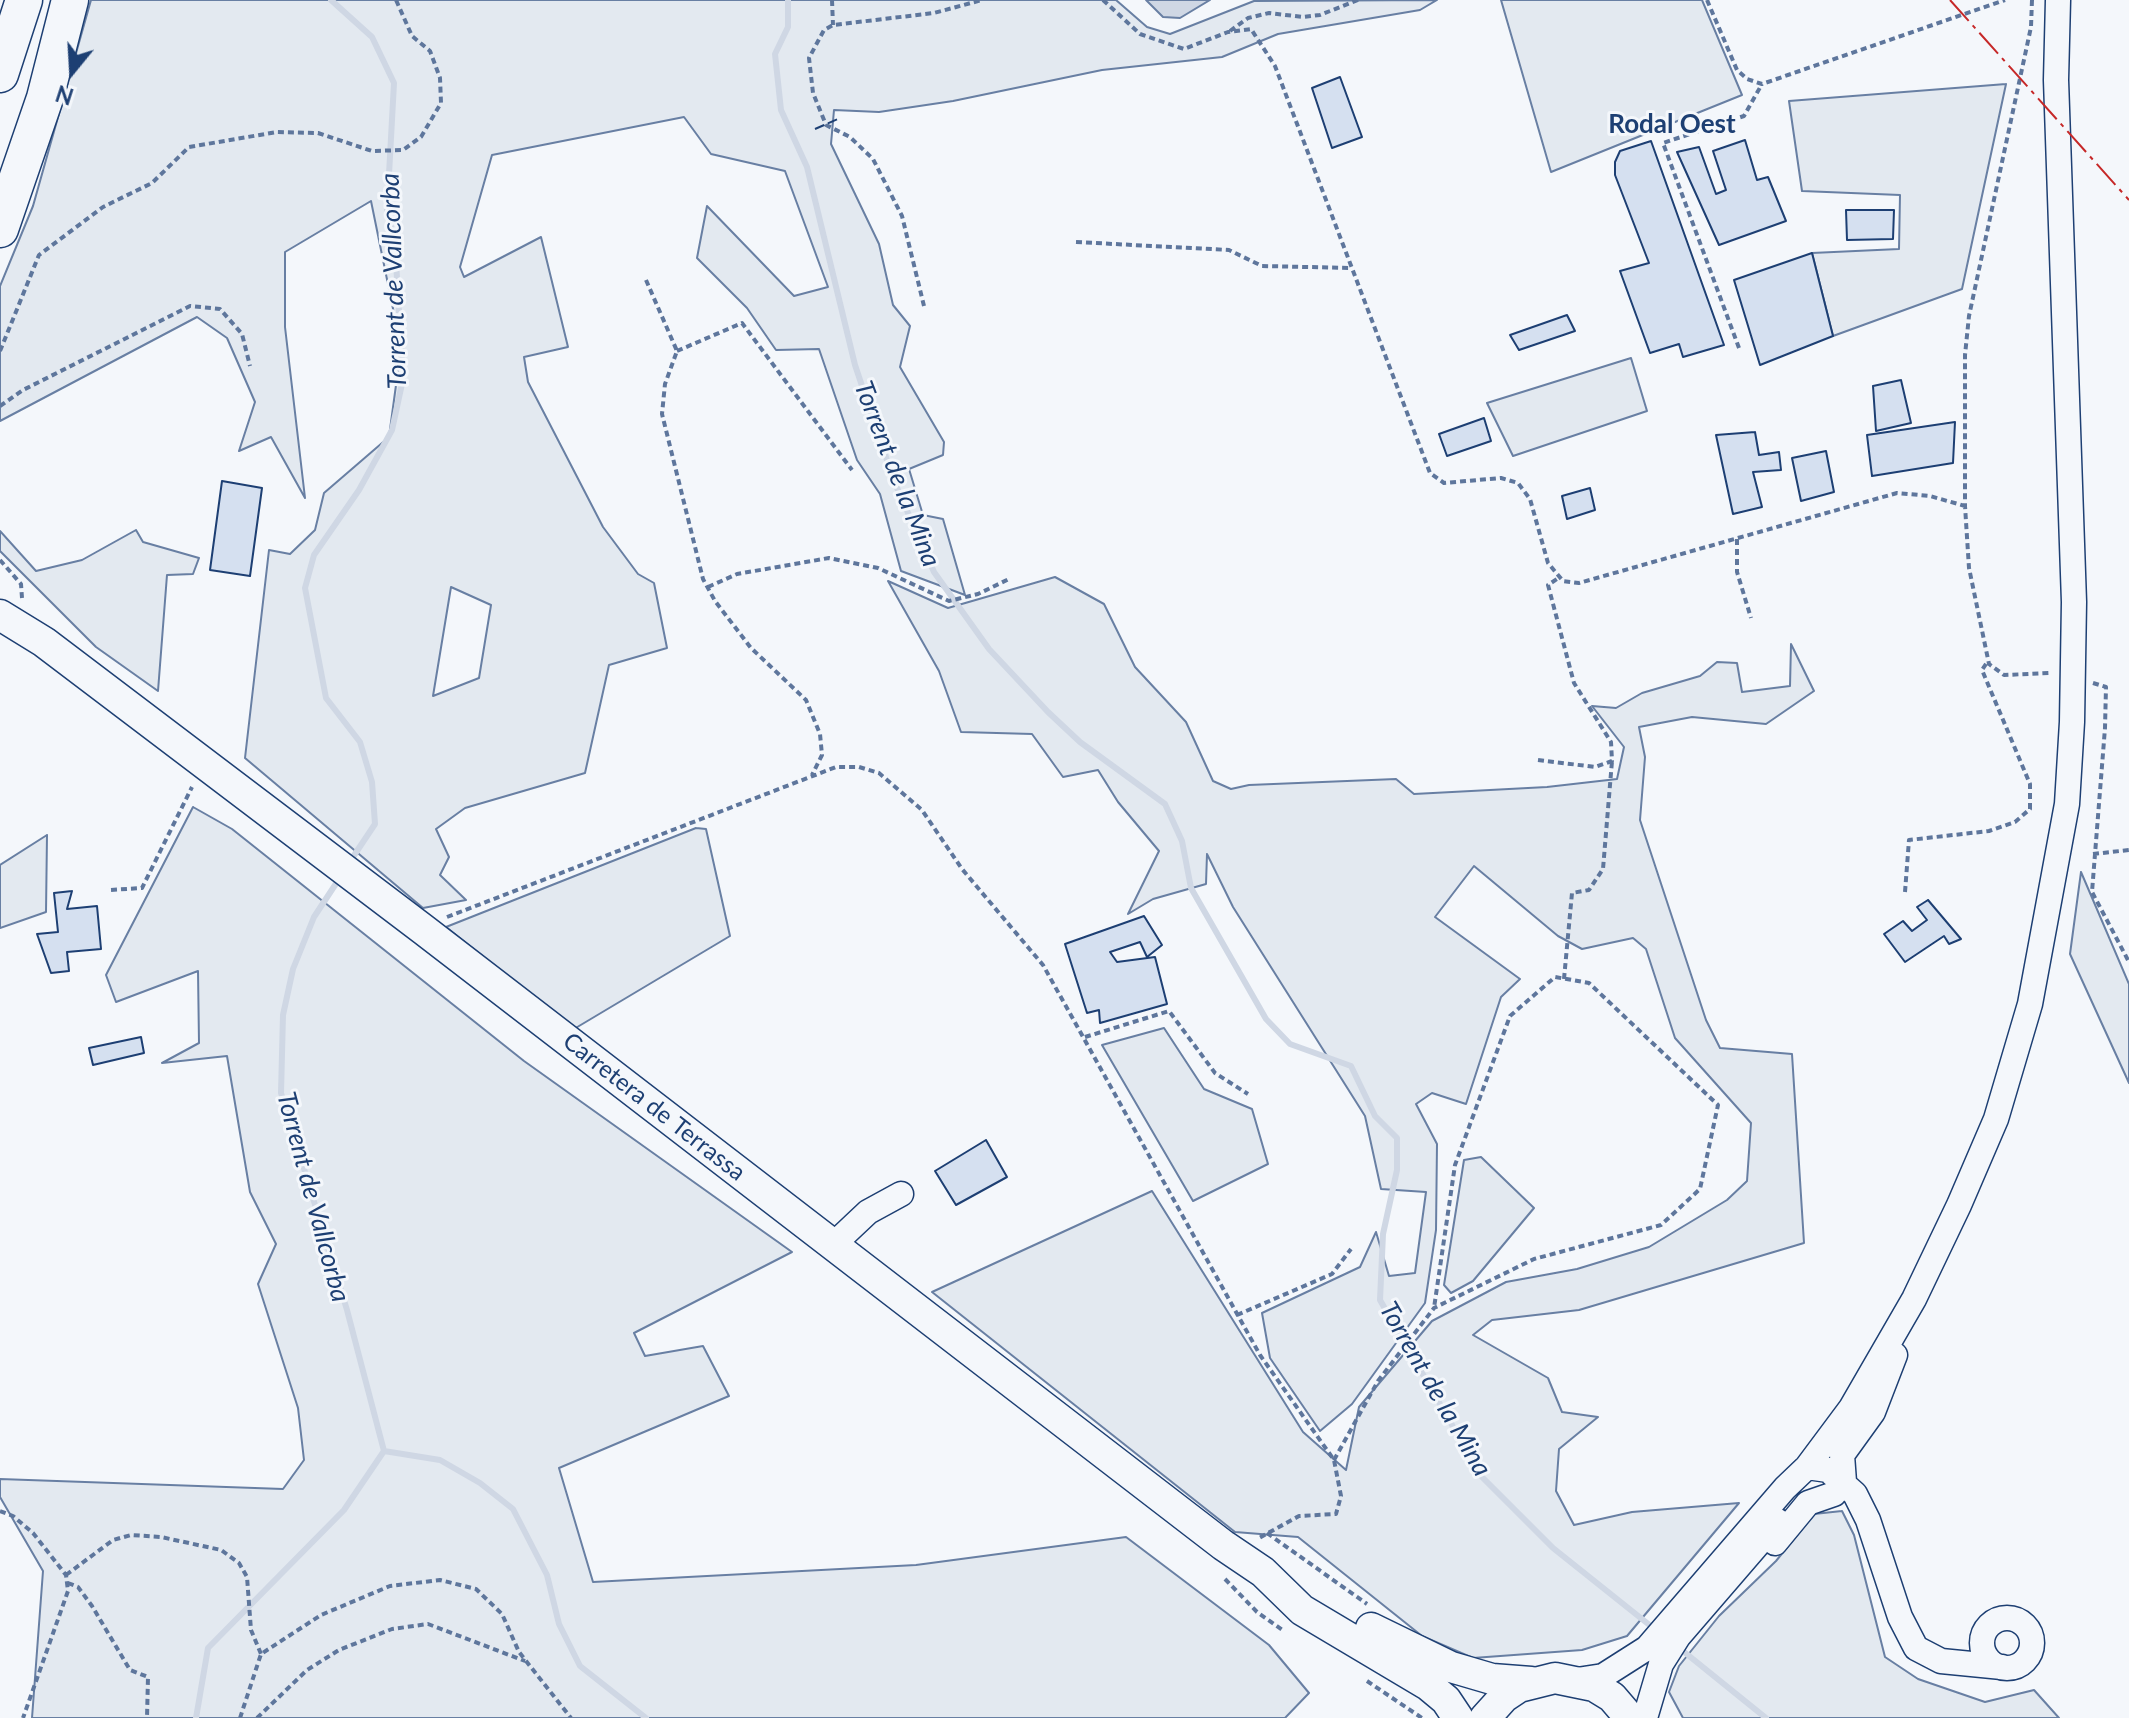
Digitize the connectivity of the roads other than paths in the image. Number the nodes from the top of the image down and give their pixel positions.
1 (24, 0) edge
2 (70, 0) edge
3 (2058, 0) edge
4 (0, 74) edge
5 (0, 229) edge
6 (0, 600) edge
7 (23, 626) edge
8 (901, 1194) dead end
9 (833, 1245) junction
10 (1910, 1306) junction
11 (1815, 1467) junction
12 (1839, 1488) junction
13 (1263, 1572) junction
14 (1729, 1579) junction
15 (1983, 1636) junction
16 (1961, 1664) junction
17 (2002, 1667) junction
18 (1577, 1680) junction
19 (1531, 1682) junction
20 (1458, 1718) edge
21 (1485, 1718) edge
22 (1630, 1718) edge
23 (1645, 1718) edge

1 - 4 highway
2 - 5 highway
3 - 10 street
6 - 7 main road, Carretera de Terrassa
7 - 9 main road, Carretera de Terrassa
8 - 9 street
9 - 13 main road, Carretera de Terrassa
10 - 11 street
10 - 12 street
11 - 12 street
11 - 14 street
11 - 18 street
12 - 14 street
12 - 16 street
13 - 19 main road, Carretera de Terrassa
13 - 20 main road, Carretera de Terrassa
14 - 23 street
15 - 16 street
15 - 17 street
15 - 17 street
16 - 17 street
18 - 19 main road, Carretera de Terrassa
18 - 22 main road
19 - 21 main road

